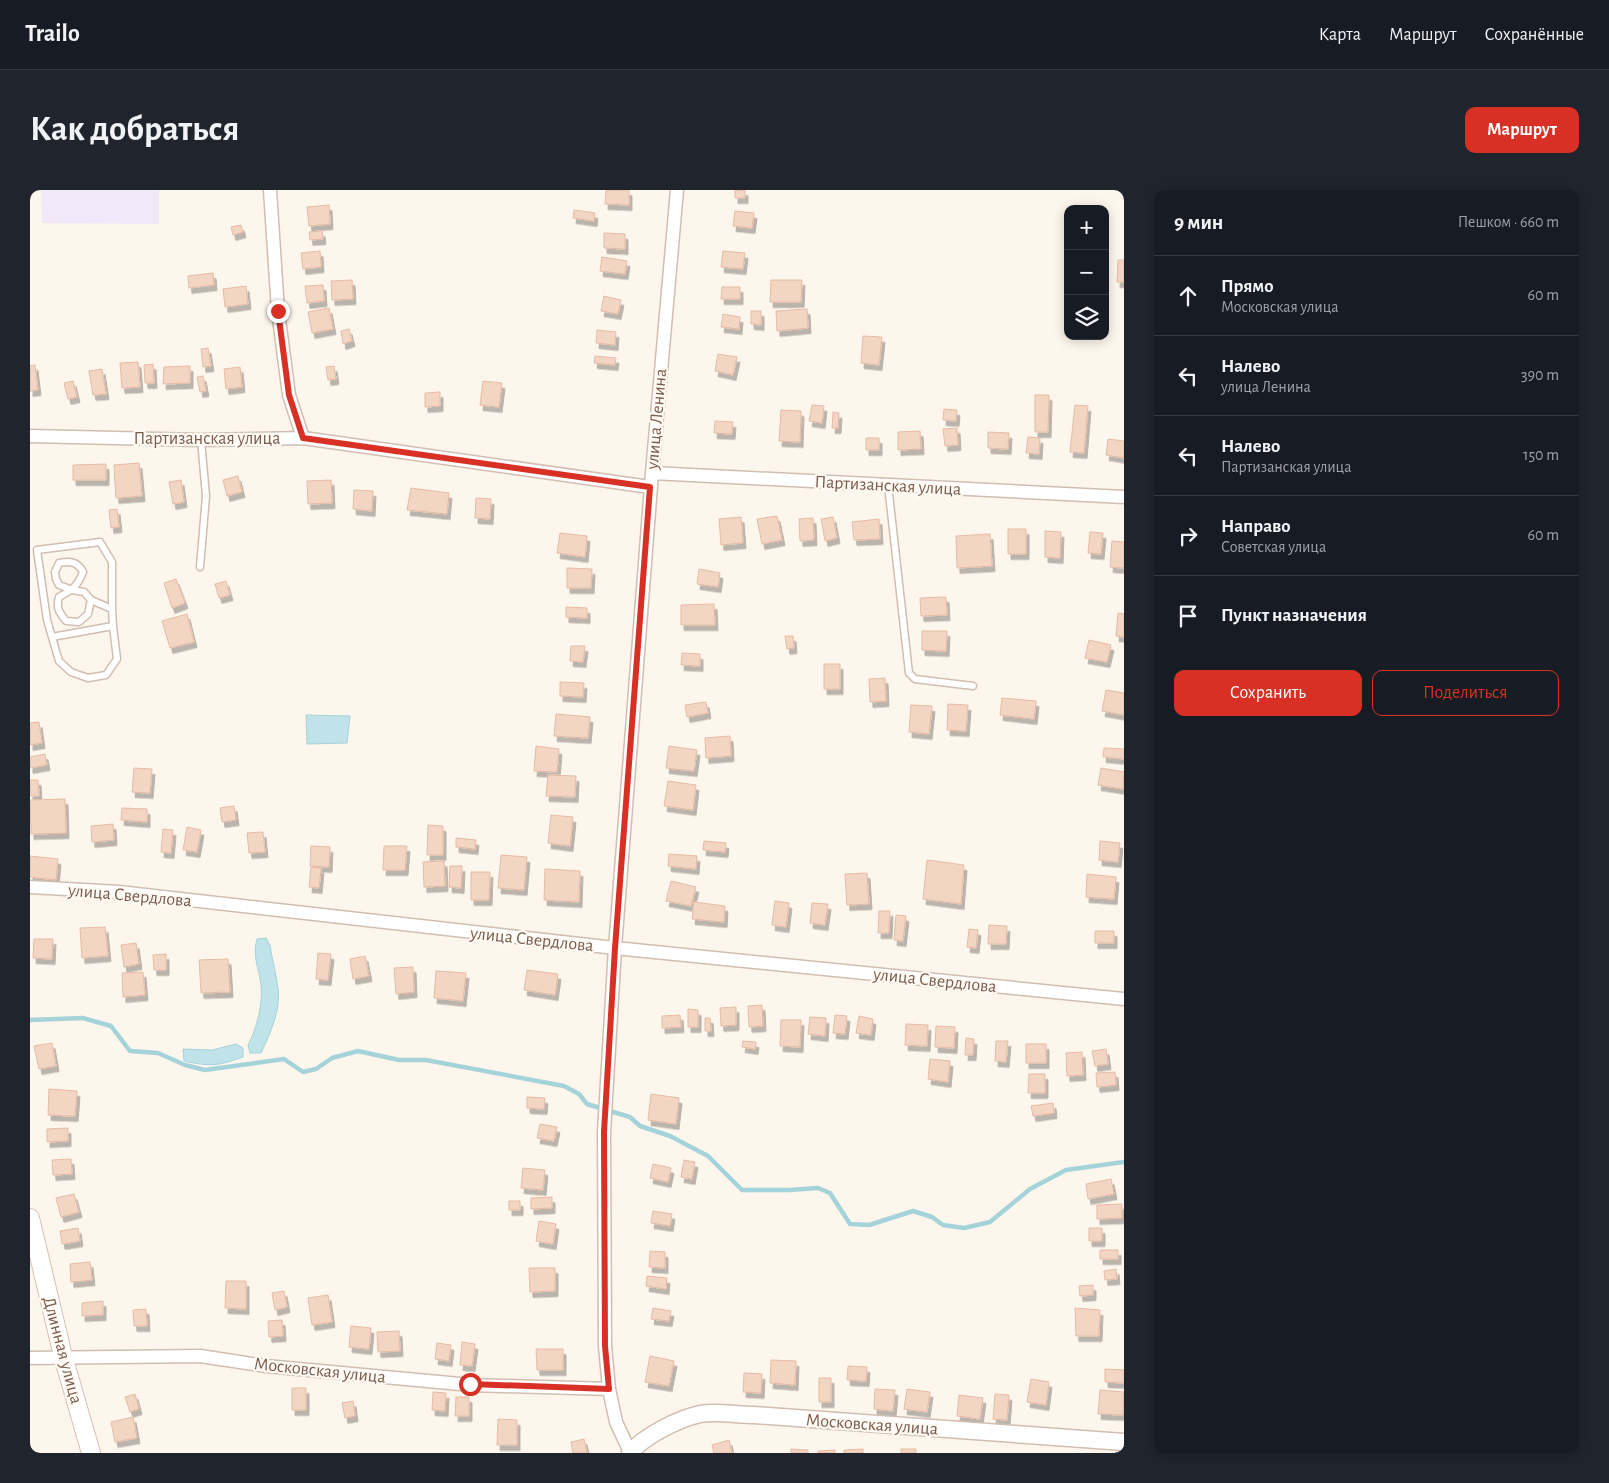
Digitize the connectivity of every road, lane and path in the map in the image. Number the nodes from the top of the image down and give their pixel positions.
1 (270, 190) edge
2 (677, 190) edge
3 (30, 436) edge
4 (303, 438) junction
5 (201, 440) junction
6 (652, 473) junction
7 (888, 485) junction
8 (650, 487) junction
9 (1124, 497) edge
10 (33, 550) edge
11 (200, 567) dead end
12 (72, 590) junction
13 (91, 600) junction
14 (112, 609) junction
15 (113, 626) junction
16 (52, 637) junction
17 (972, 686) dead end
18 (30, 887) edge
19 (615, 948) junction
20 (1124, 999) edge
21 (30, 1218) edge
22 (63, 1356) junction
23 (30, 1358) edge
24 (609, 1389) junction
25 (1124, 1442) edge
26 (630, 1452) edge
27 (91, 1453) edge

1 - 4 street
2 - 6 street, улица Ленина
3 - 5 street, Партизанская улица
4 - 5 street, Партизанская улица
4 - 8 street, Партизанская улица
5 - 11 lane
6 - 7 street, Партизанская улица
6 - 8 street, улица Ленина
7 - 9 street, Партизанская улица
7 - 17 lane
8 - 19 street, улица Ленина
10 - 14 lane
10 - 16 lane
12 - 12 lane
12 - 13 lane
12 - 13 lane
13 - 14 lane
14 - 15 lane
15 - 16 lane
15 - 16 lane
18 - 19 street, улица Свердлова
19 - 20 street, улица Свердлова
19 - 24 street, улица Ленина
21 - 22 main road, Длинная улица
22 - 23 street, Московская улица
22 - 24 street, Московская улица
22 - 27 main road, Длинная улица
24 - 26 street, улица Ленина
25 - 26 street, Московская улица

